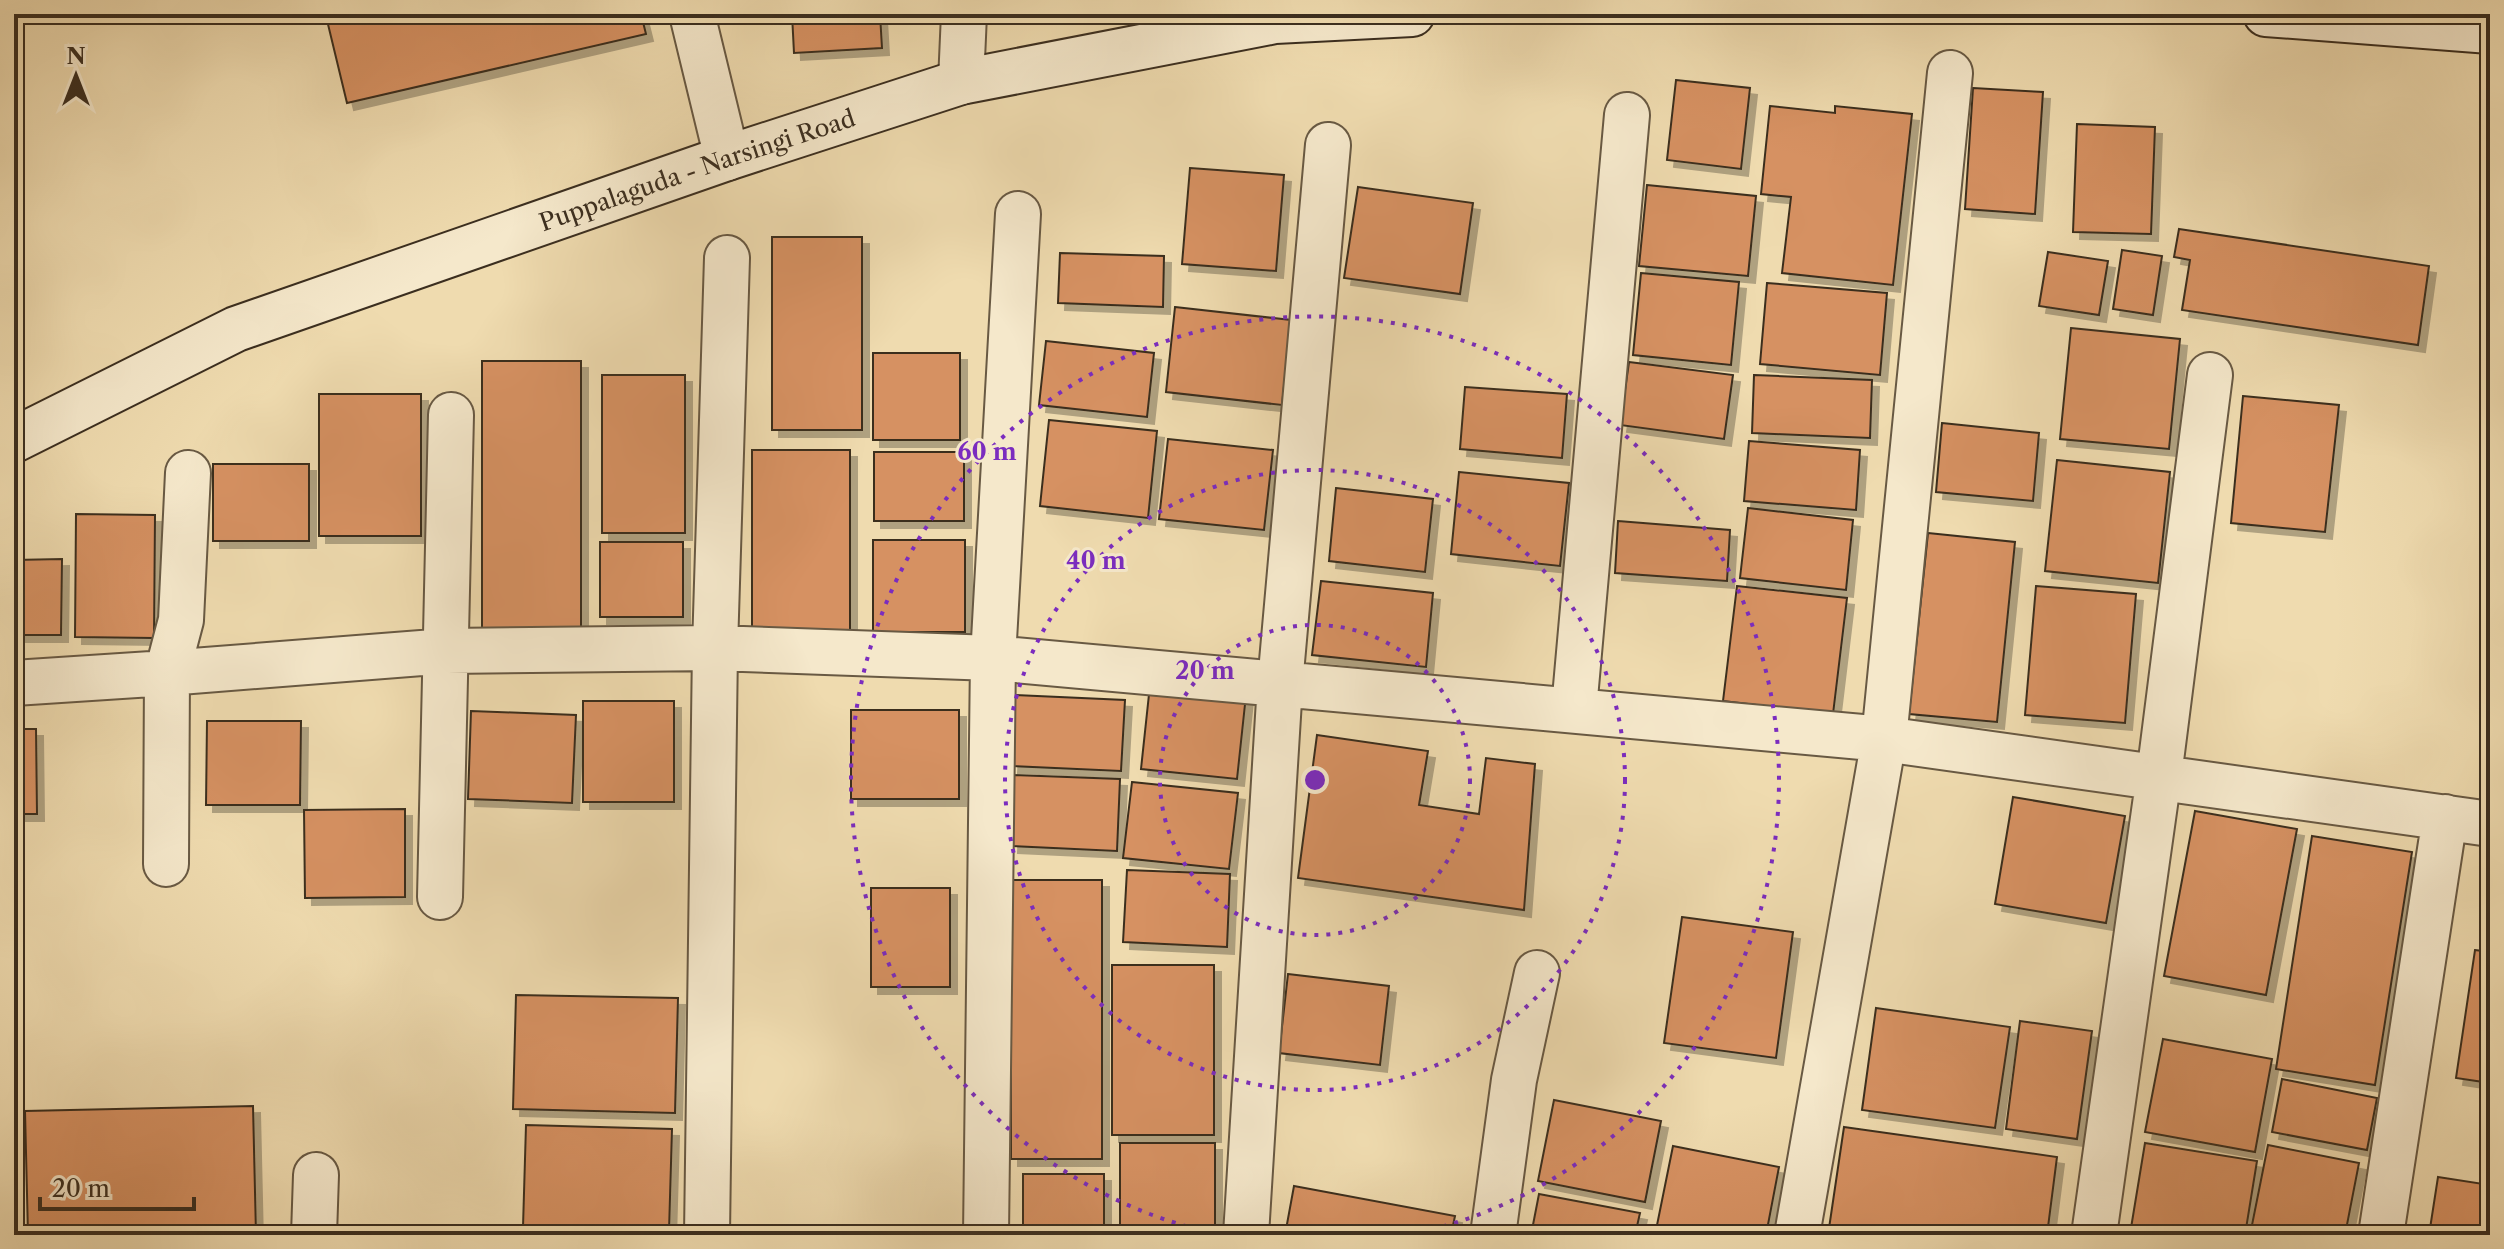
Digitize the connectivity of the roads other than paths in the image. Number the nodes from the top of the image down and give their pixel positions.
1 (692, 14) edge
2 (964, 14) edge
3 (1412, 14) edge
4 (2282, 15) edge
5 (1275, 17) edge
6 (2490, 31) edge
7 (1950, 73) dead end
8 (961, 82) junction
9 (1627, 115) dead end
10 (1328, 145) dead end
11 (727, 158) junction
12 (1018, 214) dead end
13 (727, 258) dead end
14 (2210, 375) dead end
15 (451, 415) dead end
16 (14, 440) edge
17 (188, 473) dead end
18 (715, 648) junction
19 (447, 651) junction
20 (993, 658) junction
21 (167, 673) junction
22 (14, 683) edge
23 (1280, 684) junction
24 (1574, 709) junction
25 (1884, 739) junction
26 (2159, 776) junction
27 (2445, 817) junction
28 (2490, 824) edge
29 (166, 864) dead end
30 (440, 897) dead end
31 (1537, 973) dead end
32 (316, 1175) dead end
33 (314, 1235) edge
34 (707, 1235) edge
35 (986, 1235) edge
36 (1246, 1235) edge
37 (1493, 1235) edge
38 (1797, 1235) edge
39 (2094, 1235) edge
40 (2381, 1235) edge

1 - 11 street
2 - 8 street
3 - 5 street, Puppalaguda - Narsingi Road
4 - 6 street
5 - 8 street, Puppalaguda - Narsingi Road
7 - 25 street
8 - 11 street, Puppalaguda - Narsingi Road
9 - 24 street
10 - 23 street
11 - 16 street, Puppalaguda - Narsingi Road
12 - 20 street
13 - 18 street
14 - 26 street
15 - 19 street
17 - 21 street
18 - 19 street
18 - 20 street
18 - 34 street
19 - 21 street
19 - 30 street
20 - 23 street
20 - 35 street
21 - 22 street
21 - 29 street
23 - 24 street
23 - 36 street
24 - 25 street
25 - 26 street
25 - 38 street
26 - 27 street
26 - 39 street
27 - 28 street
27 - 40 street
31 - 37 street
32 - 33 street

